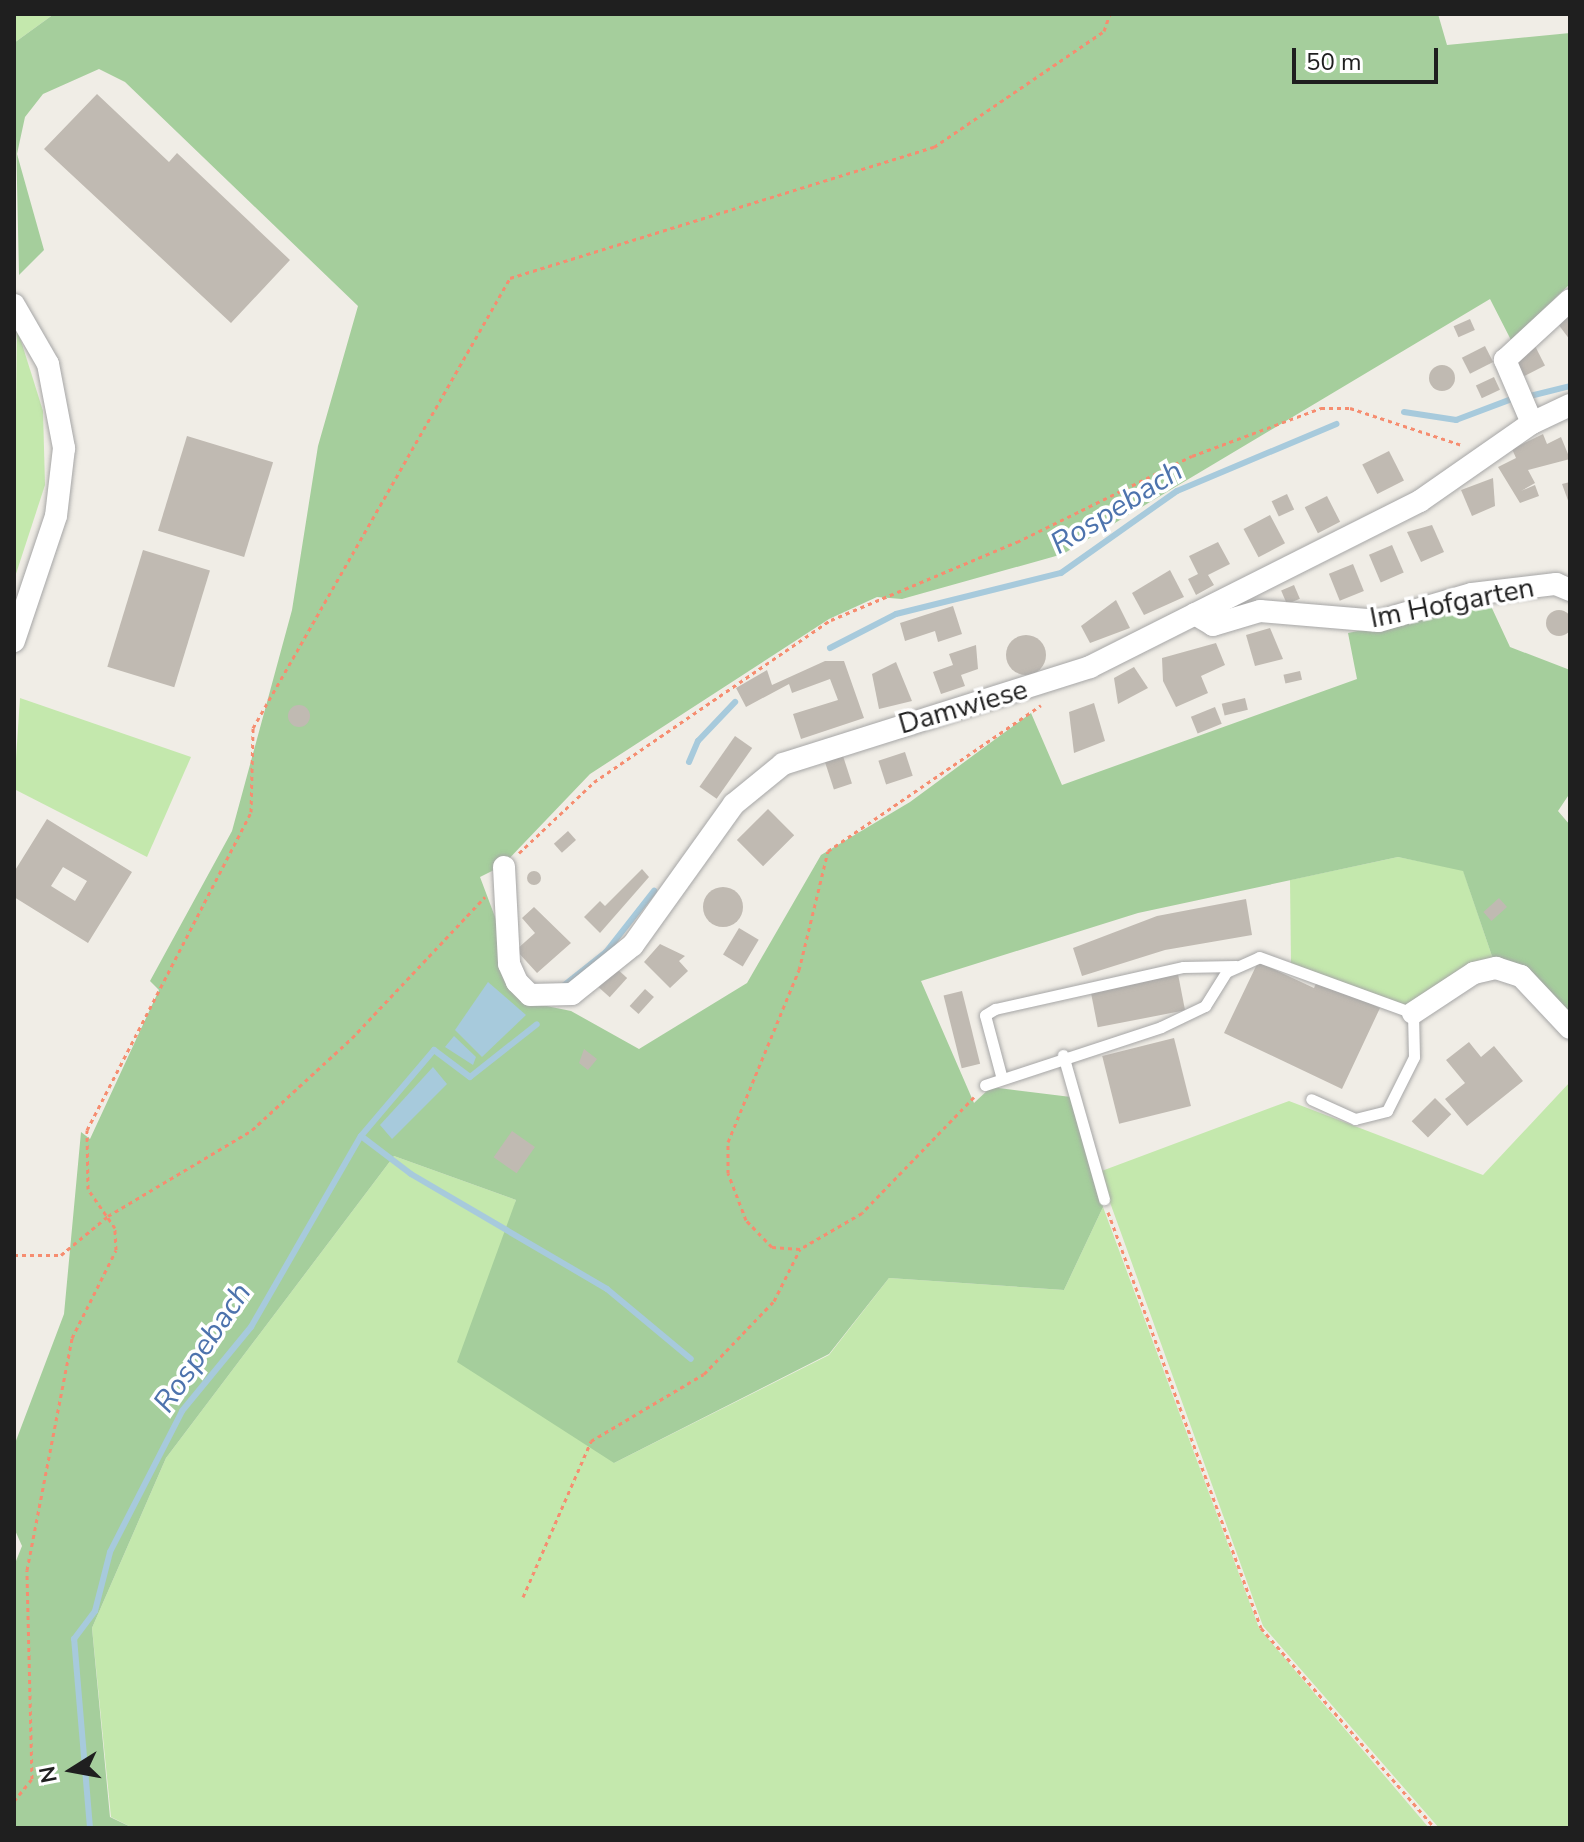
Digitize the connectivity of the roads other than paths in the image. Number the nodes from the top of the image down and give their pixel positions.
1 (1570, 300) edge
2 (14, 305) edge
3 (1570, 405) edge
4 (1532, 423) junction
5 (1570, 590) edge
6 (1195, 614) junction
7 (14, 641) edge
8 (504, 867) road end
9 (1236, 966) junction
10 (1413, 1013) junction
11 (1570, 1028) edge
12 (1063, 1055) junction
13 (1002, 1079) junction
14 (985, 1085) road end
15 (1311, 1099) dead end
16 (1104, 1199) road end

1 - 4 street
2 - 7 street
3 - 4 street, Damwiese
4 - 6 street, Damwiese
5 - 6 street, Im Hofgarten
6 - 8 street, Damwiese
9 - 10 lane
9 - 12 lane
9 - 13 lane
10 - 11 street
10 - 15 lane
12 - 13 lane
12 - 16 lane
13 - 14 lane

